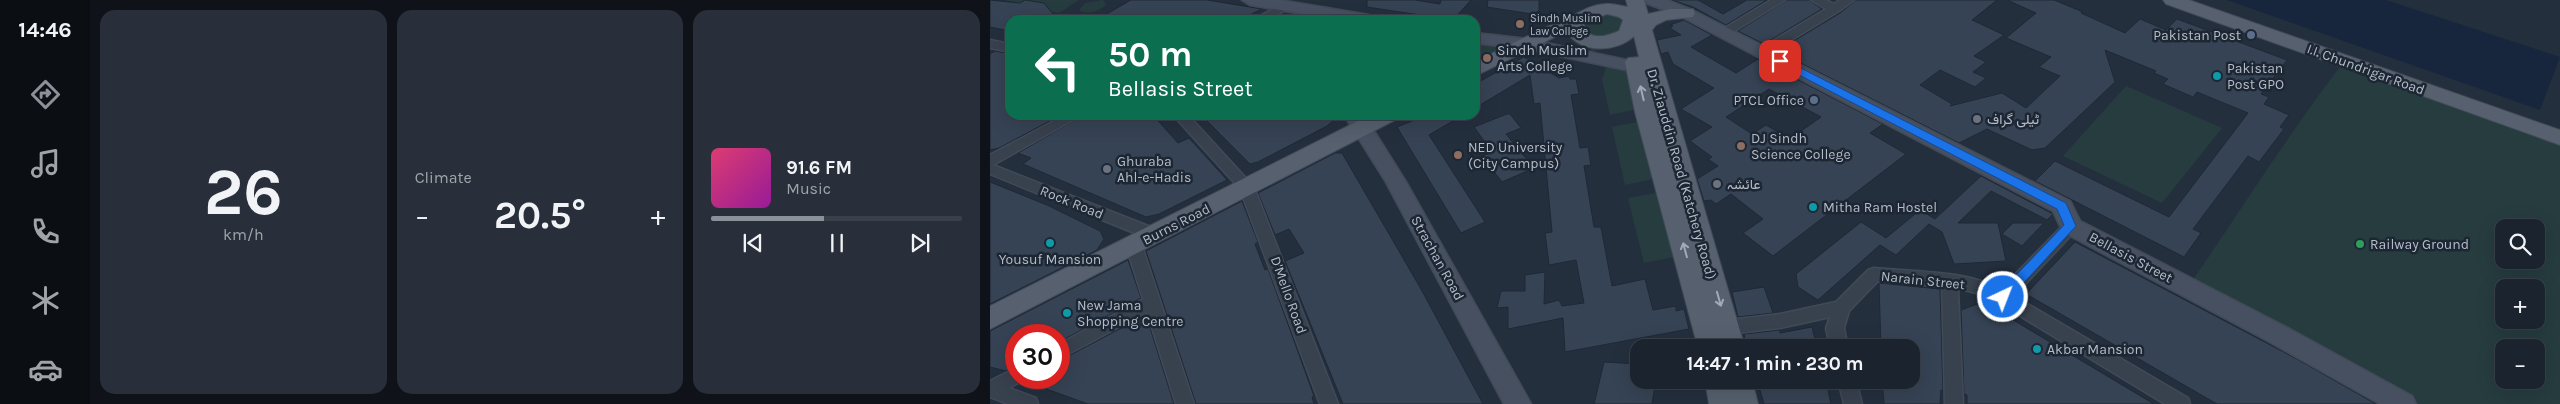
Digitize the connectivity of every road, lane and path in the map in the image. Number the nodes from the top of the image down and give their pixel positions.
1 (1250, 0) edge
2 (1652, 0) edge
3 (1779, 0) edge
4 (1817, 0) edge
5 (1848, 0) edge
6 (2172, 0) edge
7 (2186, 0) edge
8 (1599, 5) edge
9 (1287, 9) edge
10 (1835, 9) junction
11 (1686, 13) junction
12 (1271, 15) edge
13 (1332, 15) edge
14 (1635, 18) edge
15 (1574, 22) junction
16 (1724, 32) junction
17 (1480, 39) edge
18 (990, 44) edge
19 (1527, 44) junction
20 (1005, 47) edge
21 (1763, 52) junction
22 (1636, 67) junction
23 (1480, 68) edge
24 (1066, 120) edge
25 (1185, 120) edge
26 (1358, 122) edge
27 (2560, 132) edge
28 (2560, 138) edge
29 (990, 161) edge
30 (990, 169) edge
31 (1247, 187) junction
32 (2070, 226) junction
33 (1145, 240) junction
34 (1950, 283) junction
35 (2003, 297) junction
36 (1151, 302) junction
37 (1841, 308) junction
38 (990, 318) edge
39 (1720, 338) edge
40 (1837, 339) edge
41 (1070, 346) edge
42 (1005, 382) edge
43 (991, 389) edge
44 (1721, 389) edge
45 (1740, 389) edge
46 (1849, 389) edge
47 (1029, 404) edge
48 (1185, 404) edge
49 (1329, 404) edge
50 (1518, 404) edge
51 (1724, 404) edge
52 (1743, 404) edge
53 (1853, 404) edge
54 (1954, 404) edge
55 (2181, 404) edge
56 (2403, 404) edge

1 - 9 street
2 - 11 street
3 - 16 street
4 - 10 street
5 - 10 street
6 - 28 main road, I.I. Chundrigar Road
7 - 27 main road, I.I. Chundrigar Road
8 - 14 main road
8 - 15 main road
9 - 12 street
9 - 13 street
10 - 21 street
11 - 14 main road
11 - 16 street
14 - 15 main road
14 - 22 main road, Dr. Ziauddin Road (Katchery Road)
14 -> 39 main road, Dr. Ziauddin Road (Katchery Road)
15 - 19 main road
16 - 21 street
17 - 19 street
18 - 20 street
19 - 22 street
19 - 23 main road
21 - 32 street
39 -> 22 main road, Dr. Ziauddin Road (Katchery Road)
24 - 29 street
25 - 31 street
26 - 31 main road, Burns Road
26 - 50 street, Strachan Road
30 - 33 street, Rock Road
31 - 33 main road, Burns Road
31 - 49 street, D'Mello Road
32 - 35 street
32 - 56 street, Bellasis Street
33 - 36 street
33 - 38 main road, Burns Road
34 - 35 street, Narain Street
34 - 37 street, Narain Street
34 - 54 street
35 - 55 street, Narain Street
36 - 41 street
36 - 48 street
37 - 39 street
37 - 40 street
42 - 43 street
43 - 47 street
44 - 51 main road
45 - 52 main road
46 - 53 street

